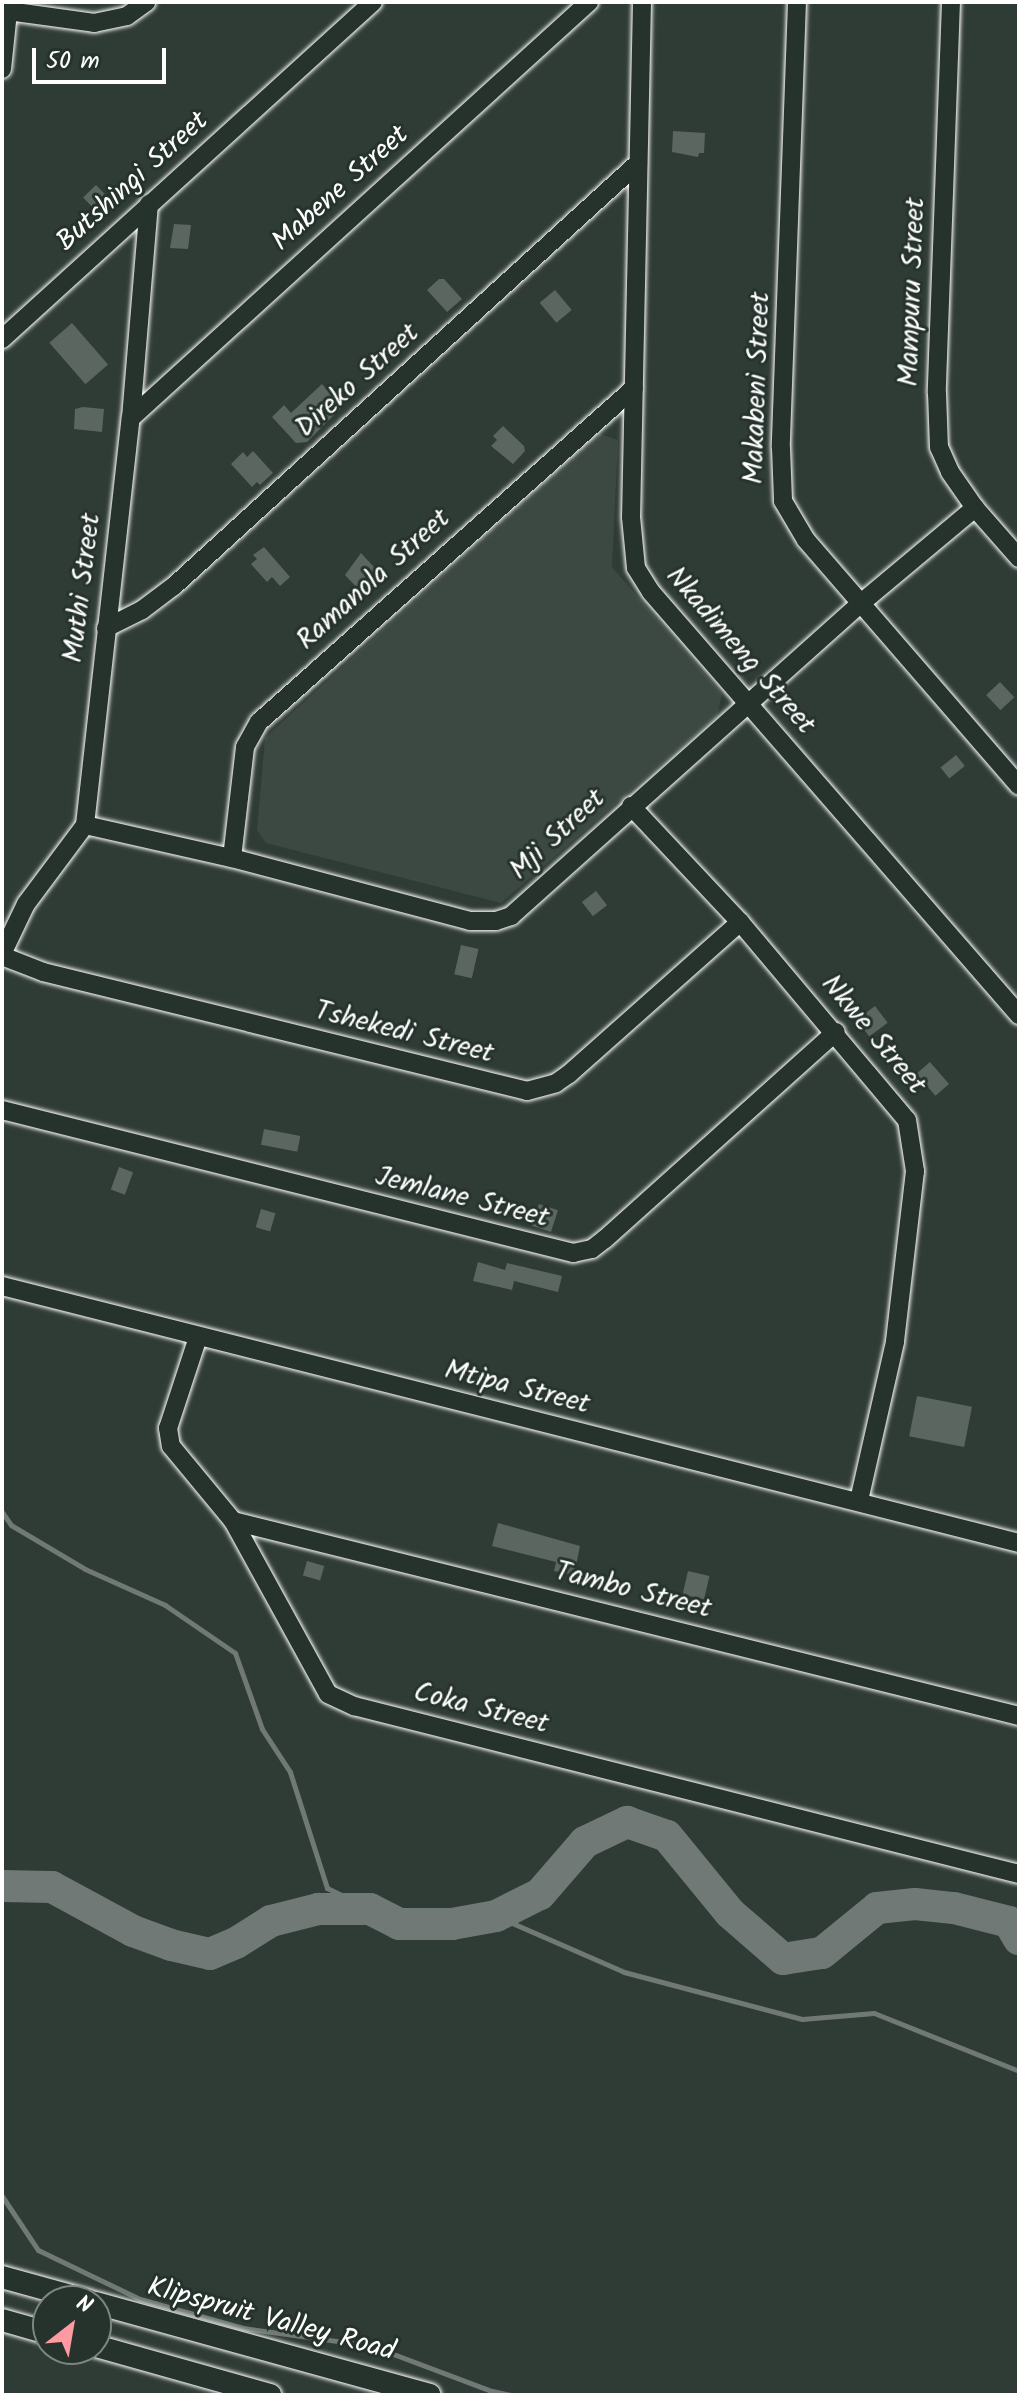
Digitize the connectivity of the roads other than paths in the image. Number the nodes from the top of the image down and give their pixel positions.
1 (146, 2) edge
2 (373, 2) edge
3 (589, 2) edge
4 (642, 2) edge
5 (797, 2) edge
6 (951, 2) edge
7 (9, 6) edge
8 (2, 69) edge
9 (638, 163) junction
10 (149, 204) junction
11 (2, 339) edge
12 (634, 388) junction
13 (131, 418) junction
14 (975, 508) junction
15 (1019, 558) edge
16 (860, 604) junction
17 (106, 628) junction
18 (749, 704) junction
19 (1019, 786) edge
20 (631, 806) junction
21 (85, 825) junction
22 (232, 858) junction
23 (740, 922) junction
24 (2, 955) edge
25 (1019, 1015) edge
26 (836, 1032) junction
27 (2, 1110) edge
28 (2, 1286) edge
29 (198, 1337) junction
30 (859, 1501) junction
31 (233, 1521) junction
32 (1019, 1543) edge
33 (1019, 1716) edge
34 (1019, 1874) edge
35 (2, 2277) edge
36 (32, 2285) edge
37 (112, 2307) edge
38 (2, 2320) edge
39 (32, 2328) edge
40 (112, 2351) edge
41 (270, 2395) edge
42 (430, 2395) edge

1 - 7 street
2 - 10 street, Butshingi Street
3 - 13 street, Mabene Street
4 - 9 street, Nkadimeng Street
5 - 16 street, Makabeni Street
6 - 14 street, Mampuru Street
7 - 8 street
9 - 12 street, Nkadimeng Street
9 - 17 street, Direko Street
10 - 11 street, Butshingi Street
10 - 13 street, Muthi Street
12 - 18 street, Nkadimeng Street
12 - 22 street, Ramanola Street
13 - 17 street, Muthi Street
14 - 15 street, Mampuru Street
14 - 16 street, Mji Street
16 - 18 street, Mji Street
16 - 19 street, Makabeni Street
17 - 21 street, Muthi Street
18 - 20 street, Mji Street
18 - 25 street, Nkadimeng Street
20 - 22 street, Mji Street
20 - 23 street, Nkwe Street
21 - 22 street, Mji Street
21 - 24 street
23 - 24 street, Tshekedi Street
23 - 26 street, Nkwe Street
26 - 27 street, Jemlane Street
26 - 30 street, Nkwe Street
28 - 29 street, Mtipa Street
29 - 30 street, Mtipa Street
29 - 31 street, Coka Street
30 - 32 street, Mtipa Street
31 - 33 street, Tambo Street
31 - 34 street, Coka Street
35 - 36 main road
37 - 42 main road, Klipspruit Valley Road
38 - 39 main road
40 - 41 main road

